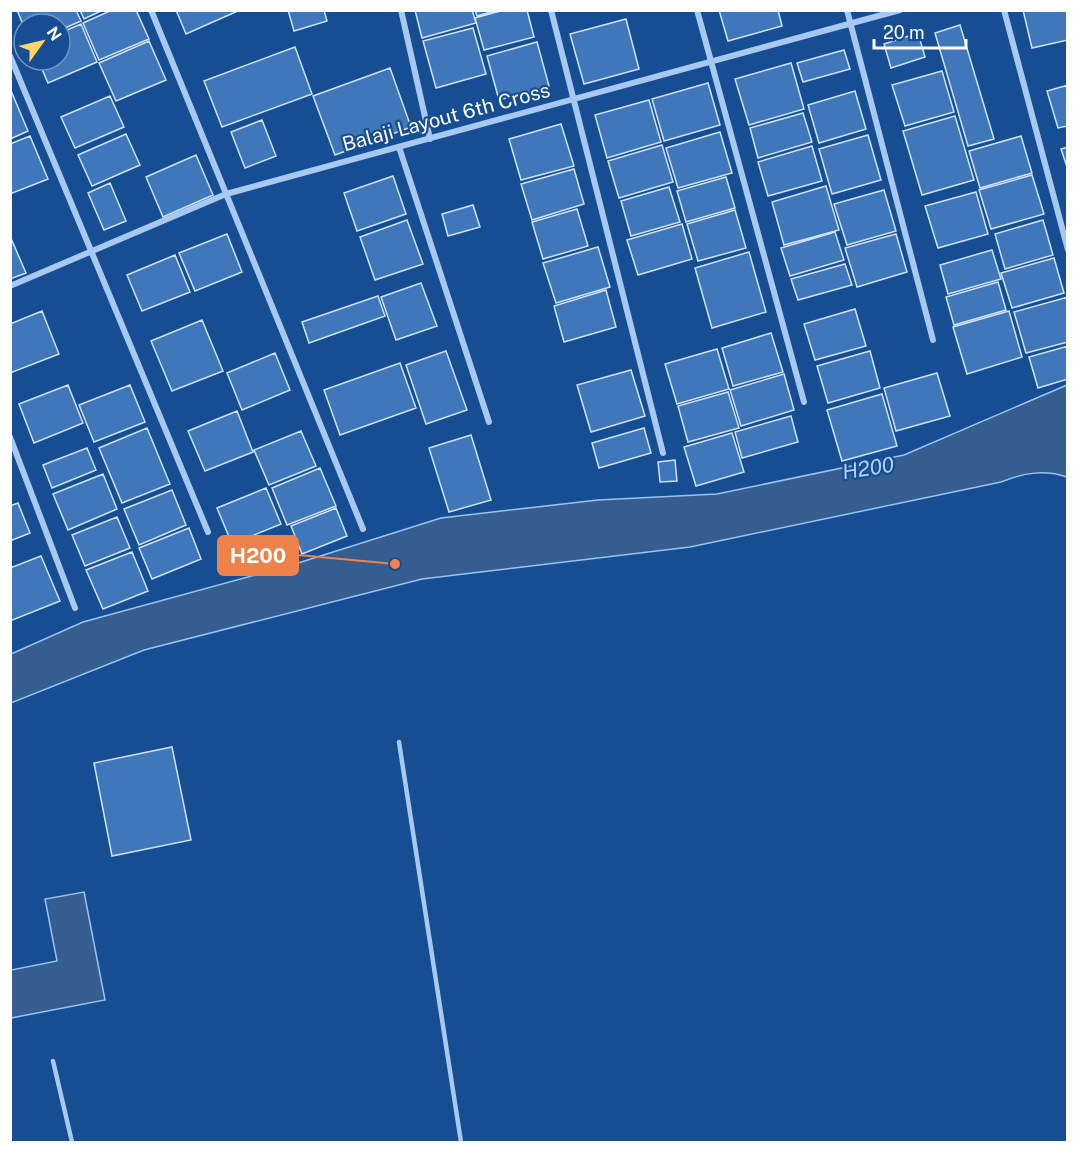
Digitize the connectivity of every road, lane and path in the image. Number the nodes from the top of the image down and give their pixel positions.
1 (151, 10) edge
2 (401, 10) edge
3 (551, 10) edge
4 (697, 10) edge
5 (847, 10) edge
6 (900, 10) edge
7 (1004, 10) edge
8 (851, 24) junction
9 (10, 56) edge
10 (712, 62) junction
11 (573, 100) junction
12 (430, 139) junction
13 (399, 147) junction
14 (226, 195) junction
15 (1068, 250) edge
16 (93, 252) junction
17 (10, 286) edge
18 (933, 340) dead end
19 (804, 402) dead end
20 (489, 422) dead end
21 (10, 437) edge
22 (663, 453) dead end
23 (363, 529) dead end
24 (208, 532) dead end
25 (75, 608) dead end
26 (399, 742) dead end
27 (53, 1061) dead end
28 (72, 1143) edge
29 (461, 1143) edge

1 - 14 street
2 - 12 street
3 - 11 street
4 - 10 street
5 - 8 street
6 - 8 street, Balaji Layout 6th Cross
7 - 15 street
8 - 10 street, Balaji Layout 6th Cross
8 - 18 street
9 - 16 street
10 - 11 street, Balaji Layout 6th Cross
10 - 19 street
11 - 12 street, Balaji Layout 6th Cross
11 - 22 street
12 - 13 street, Balaji Layout 6th Cross
13 - 14 street, Balaji Layout 6th Cross
13 - 20 street
14 - 16 street, Balaji Layout 6th Cross
14 - 23 street
16 - 17 street, Balaji Layout 6th Cross
16 - 24 street
21 - 25 street
26 - 29 lane
27 - 28 lane

